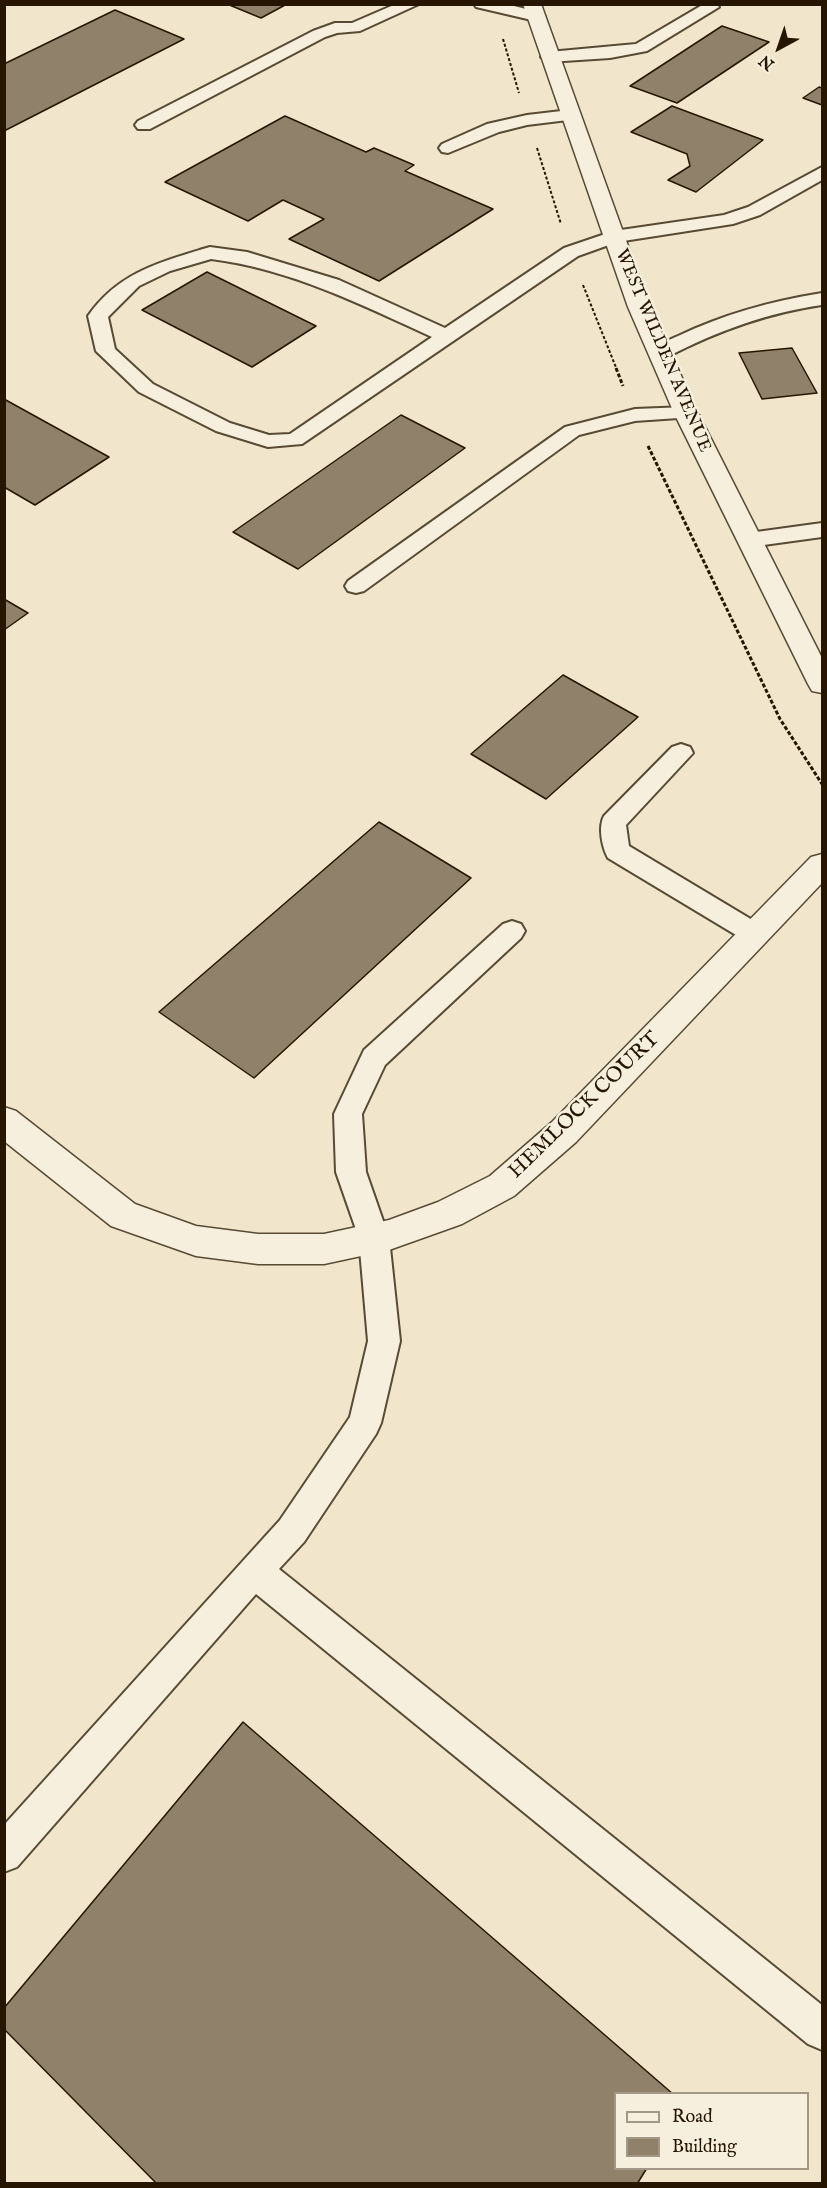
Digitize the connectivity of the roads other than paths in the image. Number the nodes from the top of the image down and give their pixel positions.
1 (411, 4) edge
2 (482, 4) edge
3 (711, 7) dead end
4 (536, 9) edge
5 (549, 57) junction
6 (570, 115) junction
7 (144, 125) dead end
8 (448, 148) dead end
9 (822, 172) edge
10 (614, 237) junction
11 (822, 298) edge
12 (446, 336) junction
13 (660, 353) junction
14 (686, 413) junction
15 (822, 530) edge
16 (749, 540) junction
17 (356, 586) dead end
18 (821, 679) edge
19 (681, 753) dead end
20 (822, 865) edge
21 (512, 931) dead end
22 (755, 934) junction
23 (4, 1121) edge
24 (374, 1238) junction
25 (254, 1571) junction
26 (4, 1854) edge
27 (822, 2030) edge

1 - 7 lane
2 - 4 lane
3 - 5 lane
4 - 5 street, WEST WILDEN AVENUE
5 - 6 street, WEST WILDEN AVENUE
6 - 8 lane
6 - 10 street, WEST WILDEN AVENUE
9 - 10 lane
10 - 12 lane
10 - 13 street, WEST WILDEN AVENUE
11 - 13 lane
12 - 12 lane
13 - 14 street, WEST WILDEN AVENUE
14 - 16 street, WEST WILDEN AVENUE
14 - 17 lane
15 - 16 lane
16 - 18 street, WEST WILDEN AVENUE
19 - 22 lane
20 - 22 street, HEMLOCK COURT
21 - 24 lane
22 - 24 street, HEMLOCK COURT
23 - 24 street, HEMLOCK COURT
24 - 25 lane
25 - 26 lane
25 - 27 lane

